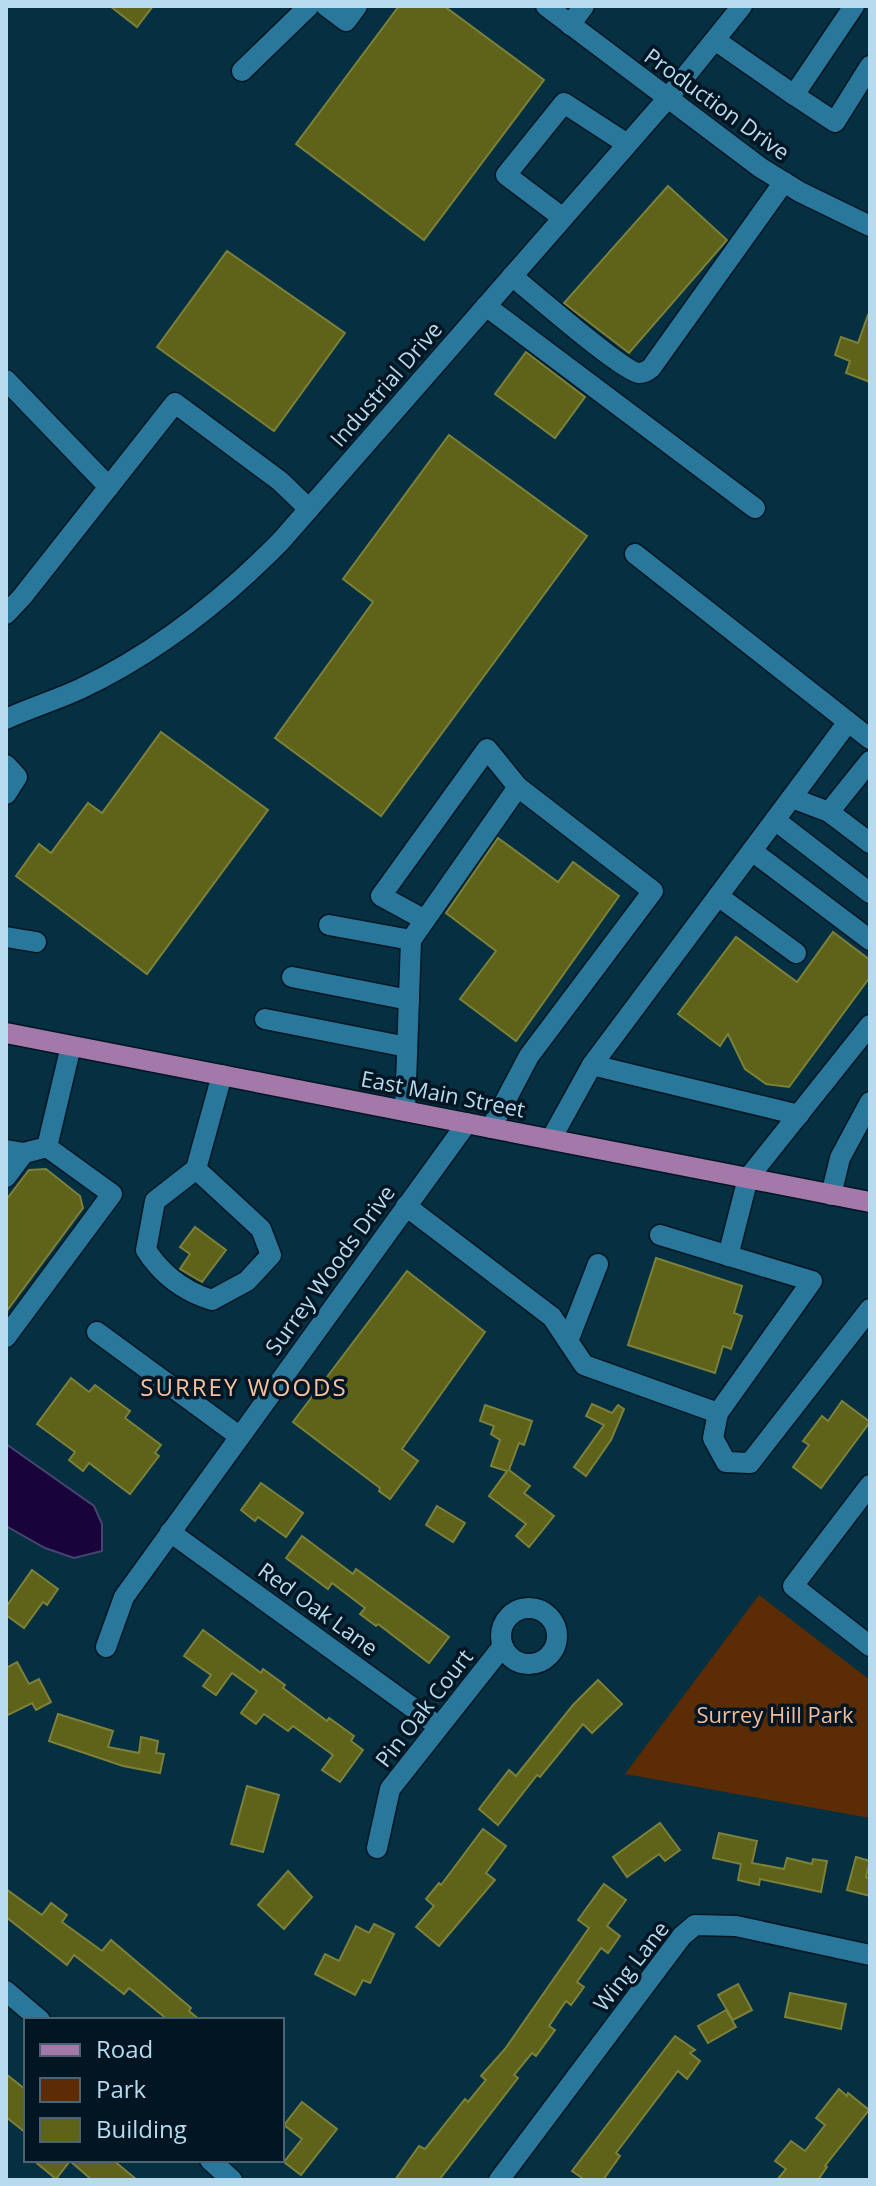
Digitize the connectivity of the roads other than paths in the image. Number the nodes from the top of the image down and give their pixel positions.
1 (309, 6) edge
2 (326, 6) edge
3 (357, 6) edge
4 (546, 6) edge
5 (584, 6) edge
6 (742, 6) edge
7 (854, 6) edge
8 (570, 25) junction
9 (715, 40) junction
10 (870, 66) edge
11 (242, 71) dead end
12 (794, 95) junction
13 (667, 99) junction
14 (627, 144) junction
15 (784, 182) junction
16 (563, 218) junction
17 (870, 226) edge
18 (512, 276) junction
19 (486, 306) junction
20 (6, 380) edge
21 (109, 487) junction
22 (755, 508) dead end
23 (309, 509) junction
24 (635, 554) dead end
25 (6, 614) edge
26 (9, 711) edge
27 (848, 722) junction
28 (870, 739) edge
29 (870, 761) edge
30 (6, 765) edge
31 (518, 787) junction
32 (6, 794) edge
33 (792, 798) junction
34 (829, 812) junction
35 (775, 820) junction
36 (870, 843) edge
37 (752, 851) junction
38 (870, 893) edge
39 (718, 896) junction
40 (425, 920) junction
41 (329, 925) dead end
42 (6, 937) edge
43 (411, 940) junction
44 (870, 940) edge
45 (36, 942) dead end
46 (796, 953) dead end
47 (292, 977) dead end
48 (409, 1000) junction
49 (265, 1019) dead end
50 (870, 1025) edge
51 (6, 1033) edge
52 (71, 1046) junction
53 (407, 1047) junction
54 (592, 1065) junction
55 (222, 1075) junction
56 (870, 1102) edge
57 (405, 1111) junction
58 (799, 1115) junction
59 (467, 1123) junction
60 (491, 1128) junction
61 (551, 1139) junction
62 (860, 1140) edge
63 (47, 1147) junction
64 (15, 1152) edge
65 (196, 1169) junction
66 (6, 1177) edge
67 (748, 1178) junction
68 (831, 1195) junction
69 (870, 1202) edge
70 (406, 1206) junction
71 (660, 1235) dead end
72 (728, 1256) junction
73 (598, 1264) dead end
74 (870, 1309) edge
75 (97, 1332) dead end
76 (6, 1337) edge
77 (568, 1341) junction
78 (718, 1413) junction
79 (239, 1436) junction
80 (870, 1485) edge
81 (170, 1532) junction
82 (503, 1646) dead end
83 (870, 1646) edge
84 (106, 1647) dead end
85 (438, 1726) junction
86 (377, 1848) dead end
87 (870, 1955) edge
88 (6, 1991) edge
89 (38, 2018) edge
90 (212, 2162) edge
91 (232, 2180) edge
92 (499, 2180) edge

1 - 11 street
2 - 3 street
4 - 8 street, Production Drive
5 - 8 street
6 - 9 street, Industrial Drive
7 - 12 street
8 - 13 street, Production Drive
9 - 12 street
9 - 13 street, Industrial Drive
10 - 12 street
13 - 14 street, Industrial Drive
13 - 15 street, Production Drive
14 - 16 street, Industrial Drive
14 - 16 street
15 - 17 street, Production Drive
15 - 18 street
16 - 18 street, Industrial Drive
18 - 19 street, Industrial Drive
19 - 22 street
19 - 23 street, Industrial Drive
20 - 21 street
21 - 23 street
21 - 25 street
23 - 26 street, Industrial Drive
24 - 27 street
27 - 28 street
27 - 33 street
29 - 34 street
30 - 32 street
31 - 40 street
31 - 40 street
31 - 60 street
33 - 34 street
33 - 35 street
34 - 36 street
35 - 37 street
35 - 38 street
37 - 39 street
37 - 44 street
39 - 46 street
39 - 54 street
40 - 43 street
41 - 43 street
42 - 45 street
43 - 48 street
47 - 48 street
48 - 53 street
49 - 53 street
50 - 58 street
51 - 52 main road, East Main Street
52 - 55 main road, East Main Street
52 - 63 street
53 - 57 street
54 - 58 street
54 - 61 street
55 - 57 main road, East Main Street
55 - 65 street
56 - 62 street
57 - 59 main road, East Main Street
58 - 67 street
59 - 60 main road, East Main Street
59 - 70 street, Surrey Woods Drive
60 - 61 main road, East Main Street
61 - 67 main road, East Main Street
62 - 68 street
63 - 64 street
63 - 76 street
64 - 66 street
65 - 65 street
67 - 68 main road, East Main Street
67 - 72 street
68 - 69 main road, East Main Street
70 - 77 street
70 - 79 street, Surrey Woods Drive
71 - 72 street
72 - 78 street
73 - 77 street
74 - 78 street
75 - 79 street
77 - 78 street
79 - 81 street, Surrey Woods Drive
80 - 83 street
81 - 84 street, Surrey Woods Drive
81 - 85 street, Red Oak Lane
82 - 85 street, Pin Oak Court
85 - 86 street, Pin Oak Court
87 - 92 street, Wing Lane
88 - 89 street
90 - 91 street

